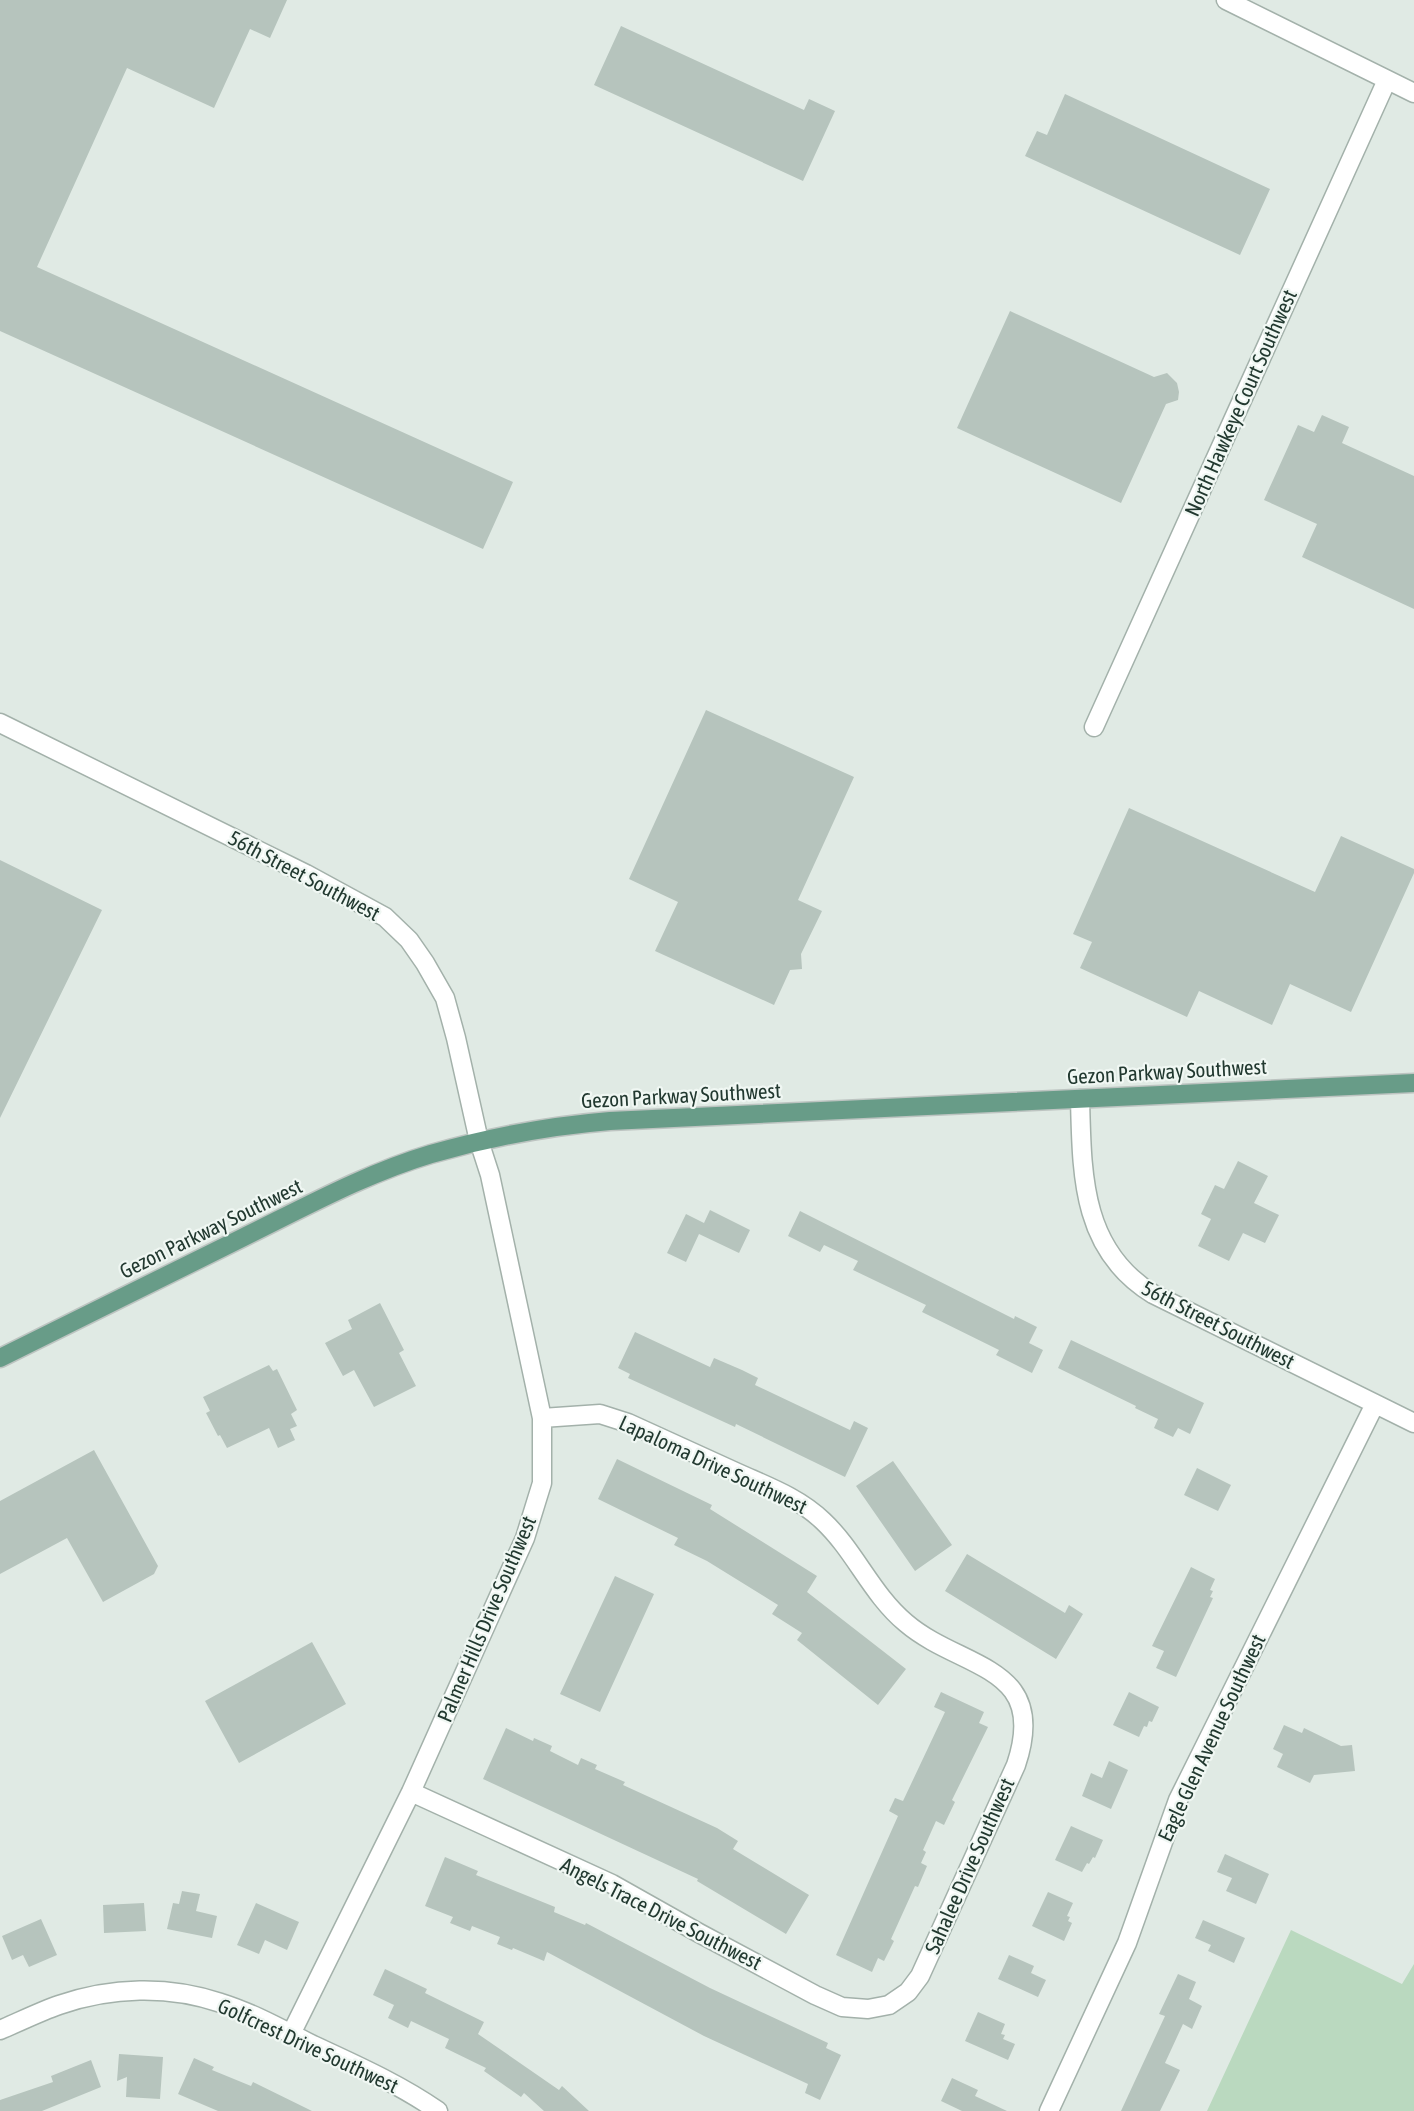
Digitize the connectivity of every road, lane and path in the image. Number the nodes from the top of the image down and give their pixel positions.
1 (1226, 0) edge
2 (1387, 80) junction
3 (1414, 93) edge
4 (0, 723) edge
5 (1094, 727) dead end
6 (1414, 1083) edge
7 (1080, 1099) junction
8 (479, 1141) junction
9 (0, 1358) edge
10 (1375, 1404) junction
11 (542, 1418) junction
12 (1414, 1423) edge
13 (1020, 1704) joint
14 (411, 1792) junction
15 (880, 2008) joint
16 (0, 2030) edge
17 (291, 2034) junction
18 (438, 2111) edge
19 (1049, 2111) edge

1 - 2 street
2 - 3 street
2 - 5 street, North Hawkeye Court Southwest
4 - 8 street, 56th Street Southwest
6 - 7 main road, Gezon Parkway Southwest
7 - 8 main road, Gezon Parkway Southwest
7 - 10 street, 56th Street Southwest
8 - 9 main road, Gezon Parkway Southwest
8 - 11 street, Palmer Hills Drive Southwest
10 - 12 street, 56th Street Southwest
10 - 19 street, Eagle Glen Avenue Southwest
11 - 13 street, Lapaloma Drive Southwest
11 - 14 street, Palmer Hills Drive Southwest
13 - 15 street, Sahalee Drive Southwest
14 - 15 street, Angels Trace Drive Southwest
14 - 17 street, Palmer Hills Drive Southwest
16 - 17 street, Golfcrest Drive Southwest
17 - 18 street, Golfcrest Drive Southwest

